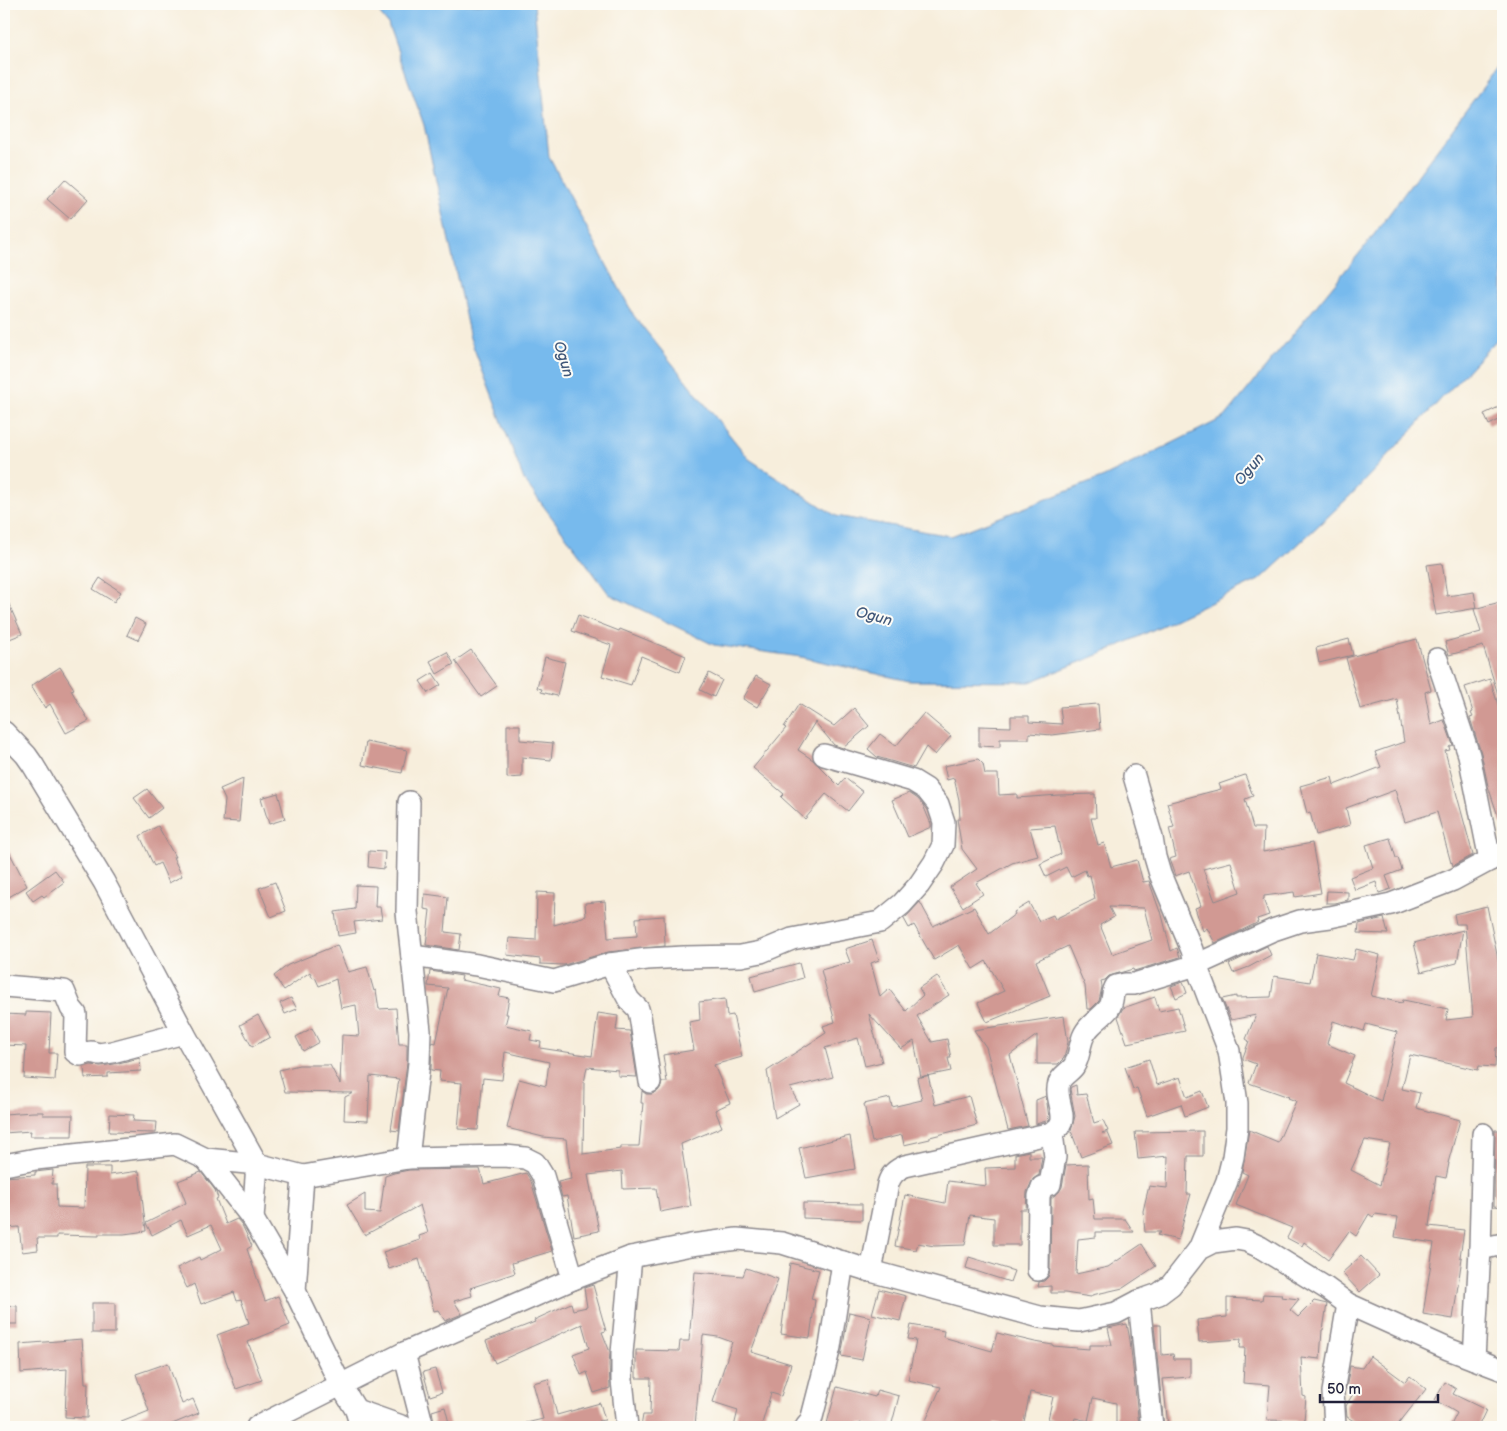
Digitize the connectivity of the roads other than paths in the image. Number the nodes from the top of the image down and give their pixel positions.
1 (1437, 660) dead end
2 (4, 732) edge
3 (824, 755) dead end
4 (1134, 776) dead end
5 (409, 802) dead end
6 (1497, 856) edge
7 (412, 956) junction
8 (610, 964) junction
9 (1196, 965) junction
10 (4, 986) edge
11 (184, 1033) junction
12 (650, 1082) dead end
13 (1052, 1133) junction
14 (1484, 1134) dead end
15 (408, 1158) junction
16 (206, 1159) junction
17 (258, 1164) junction
18 (4, 1165) edge
19 (303, 1176) junction
20 (253, 1219) junction
21 (1503, 1244) edge
22 (1199, 1249) junction
23 (1480, 1249) junction
24 (631, 1257) junction
25 (843, 1262) junction
26 (1038, 1270) dead end
27 (871, 1271) junction
28 (573, 1279) junction
29 (295, 1291) junction
30 (1140, 1300) junction
31 (1348, 1304) junction
32 (404, 1353) junction
33 (1474, 1359) junction
34 (1503, 1370) edge
35 (340, 1384) junction
36 (359, 1419) edge
37 (257, 1427) edge
38 (404, 1427) edge
39 (423, 1427) edge
40 (628, 1427) edge
41 (806, 1427) edge
42 (1152, 1427) edge
43 (1335, 1427) edge

1 - 6 street
2 - 11 street
3 - 8 street
4 - 9 street
5 - 7 street
6 - 9 street
7 - 8 street
7 - 15 street
8 - 12 street
9 - 13 street
9 - 22 street
10 - 11 street
11 - 17 street
13 - 26 street
13 - 27 street
14 - 23 street
15 - 19 street
15 - 28 street
16 - 17 street
16 - 18 street
16 - 20 street
17 - 19 street
17 - 20 street
19 - 29 street
20 - 29 street
21 - 23 street
22 - 30 street
22 - 31 street
23 - 33 street
24 - 25 street
24 - 28 street
24 - 40 street
25 - 27 street
25 - 41 street
27 - 30 street
28 - 32 street
29 - 35 street
30 - 42 street
31 - 33 street
31 - 43 street
32 - 35 street
32 - 39 street
33 - 34 street
35 - 36 street
35 - 37 street
36 - 38 street

